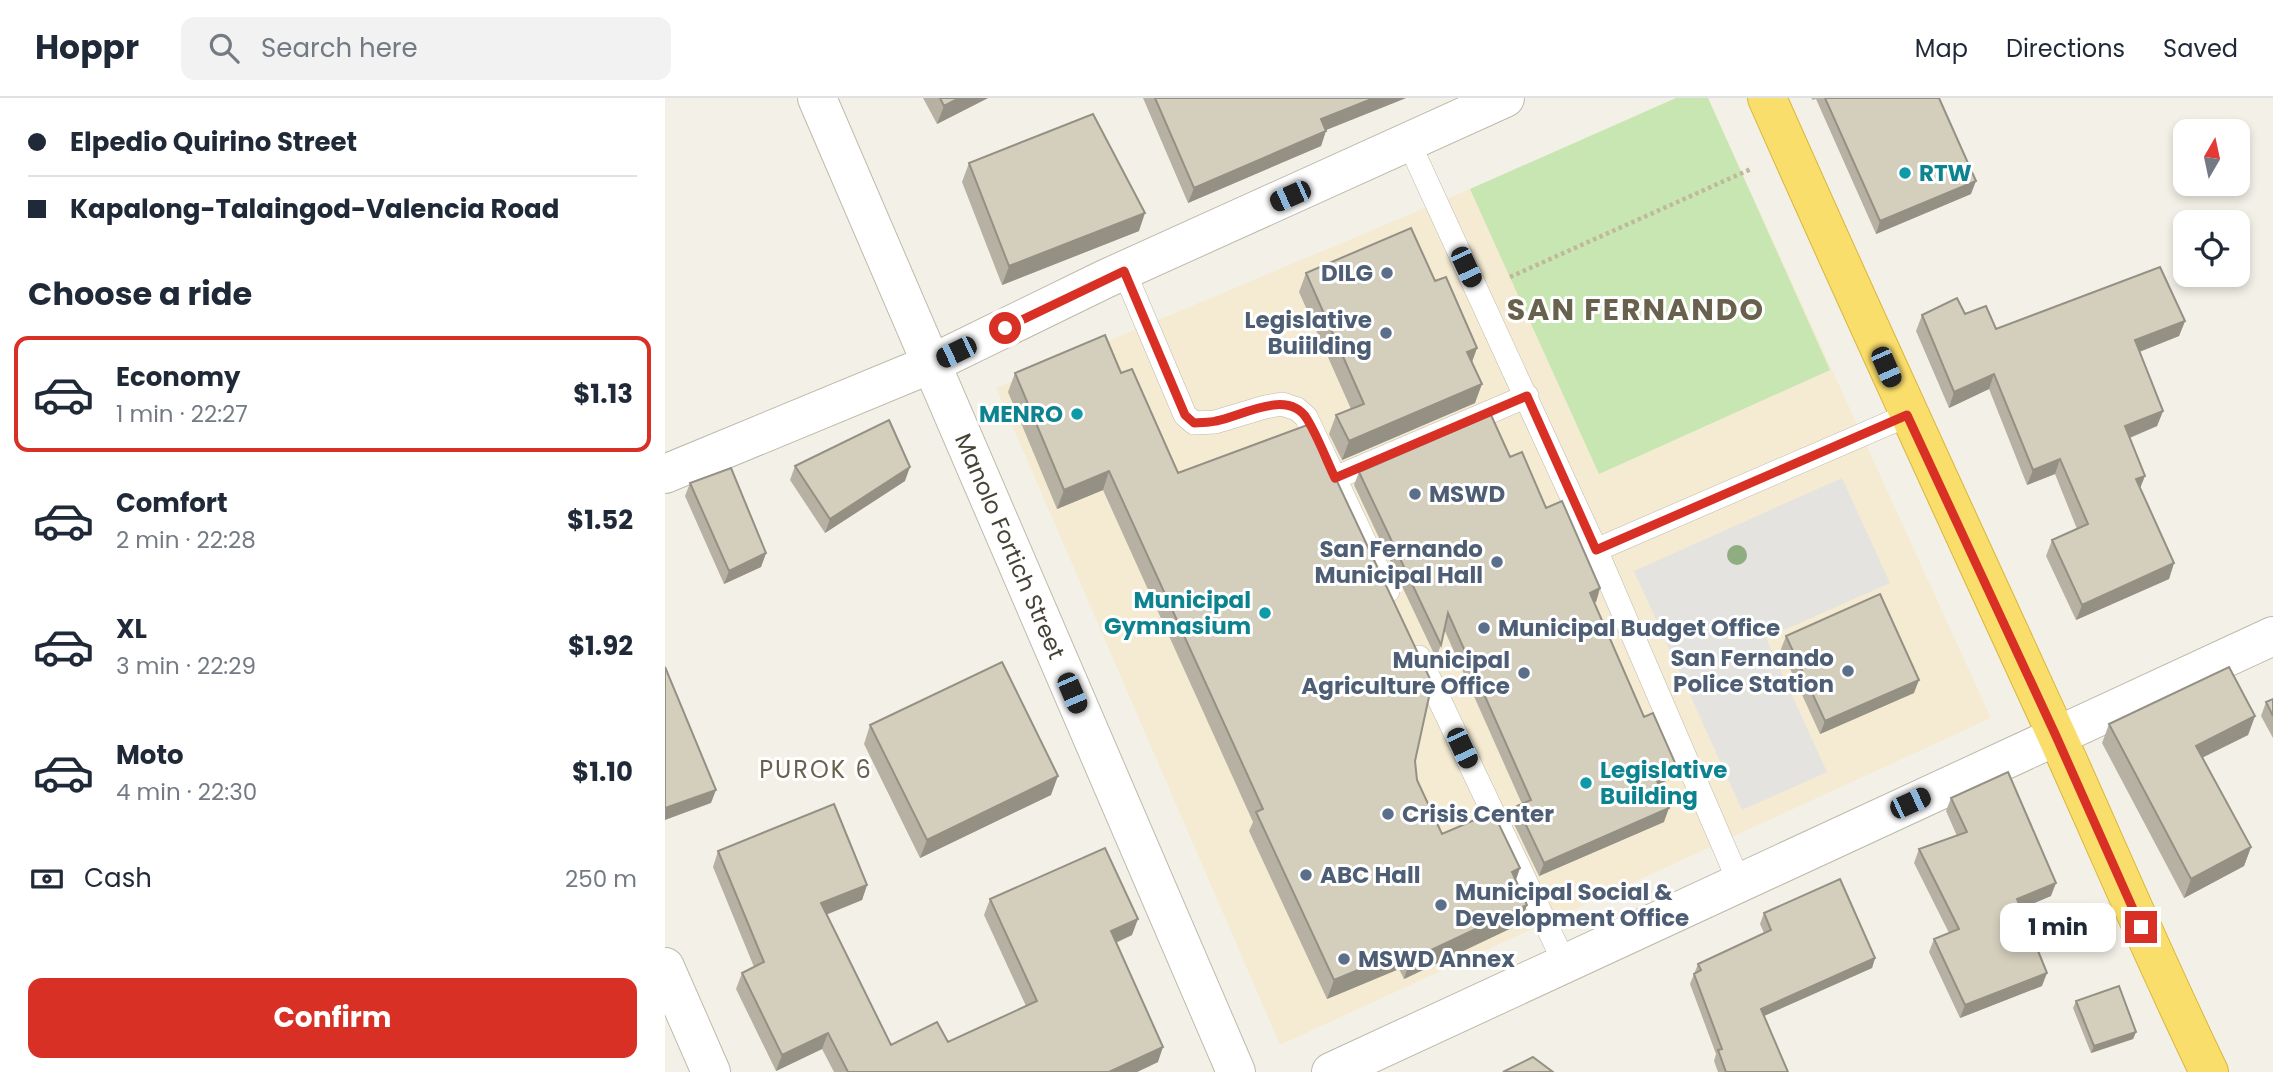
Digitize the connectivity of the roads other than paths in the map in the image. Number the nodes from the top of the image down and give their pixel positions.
1 (817, 98) edge
2 (1505, 98) edge
3 (1767, 98) edge
4 (1409, 143) junction
5 (1124, 271) junction
6 (931, 364) junction
7 (1527, 396) junction
8 (1907, 415) junction
9 (665, 474) edge
10 (1335, 478) junction
11 (1596, 550) junction
12 (1397, 609) edge
13 (1409, 634) edge
14 (2273, 636) edge
15 (2056, 736) junction
16 (1739, 882) junction
17 (1565, 964) junction
18 (665, 967) edge
19 (711, 1072) edge
20 (1236, 1072) edge
21 (1331, 1072) edge
22 (2209, 1072) edge

1 - 6 street, Manolo Fortich Street
2 - 4 street
3 - 8 highway
4 - 5 street
4 - 7 lane
5 - 6 street
5 - 10 lane
6 - 9 street
6 - 20 street, Manolo Fortich Street
7 - 10 lane
7 - 11 lane
8 - 11 lane
8 - 15 highway
10 - 12 lane
11 - 16 lane
13 - 17 lane
14 - 15 street
15 - 16 street
15 - 22 highway
16 - 17 street
17 - 21 street
18 - 19 street

